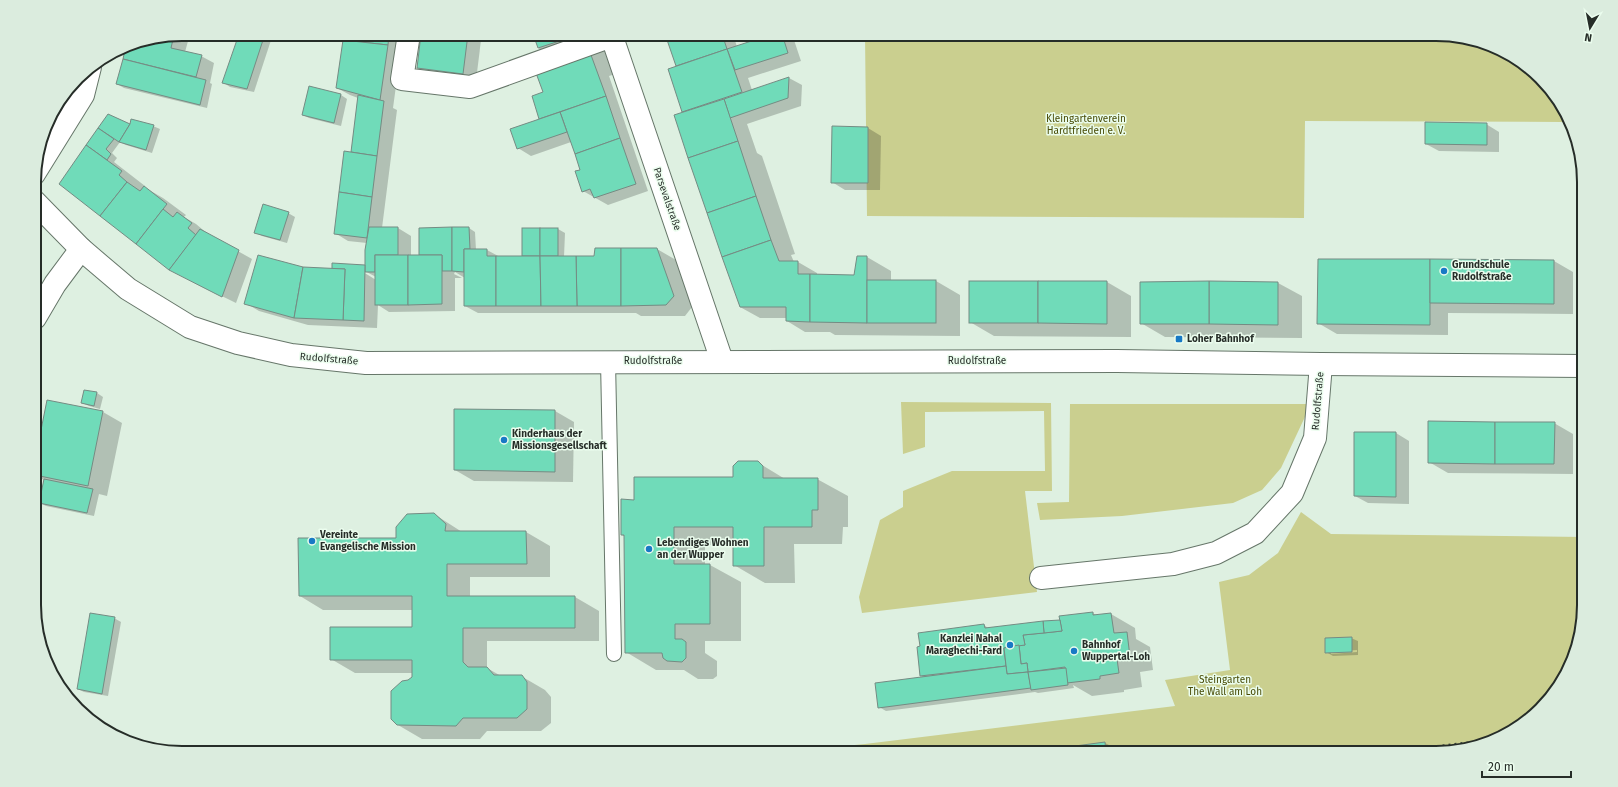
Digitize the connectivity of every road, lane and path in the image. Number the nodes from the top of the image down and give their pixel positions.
1 (407, 41) edge
2 (595, 41) edge
3 (613, 41) edge
4 (87, 77) edge
5 (43, 160) edge
6 (41, 208) edge
7 (81, 249) junction
8 (41, 308) edge
9 (608, 361) junction
10 (722, 361) junction
11 (1321, 364) junction
12 (1577, 366) edge
13 (1041, 578) dead end
14 (614, 654) dead end

1 - 2 street, Parsevalstraße
3 - 10 street, Parsevalstraße
4 - 5 street
6 - 7 street, Rudolfstraße
7 - 8 street
7 - 9 street, Rudolfstraße
9 - 10 street, Rudolfstraße
9 - 14 lane
10 - 11 street, Rudolfstraße
11 - 12 street, Rudolfstraße
11 - 13 street, Rudolfstraße

